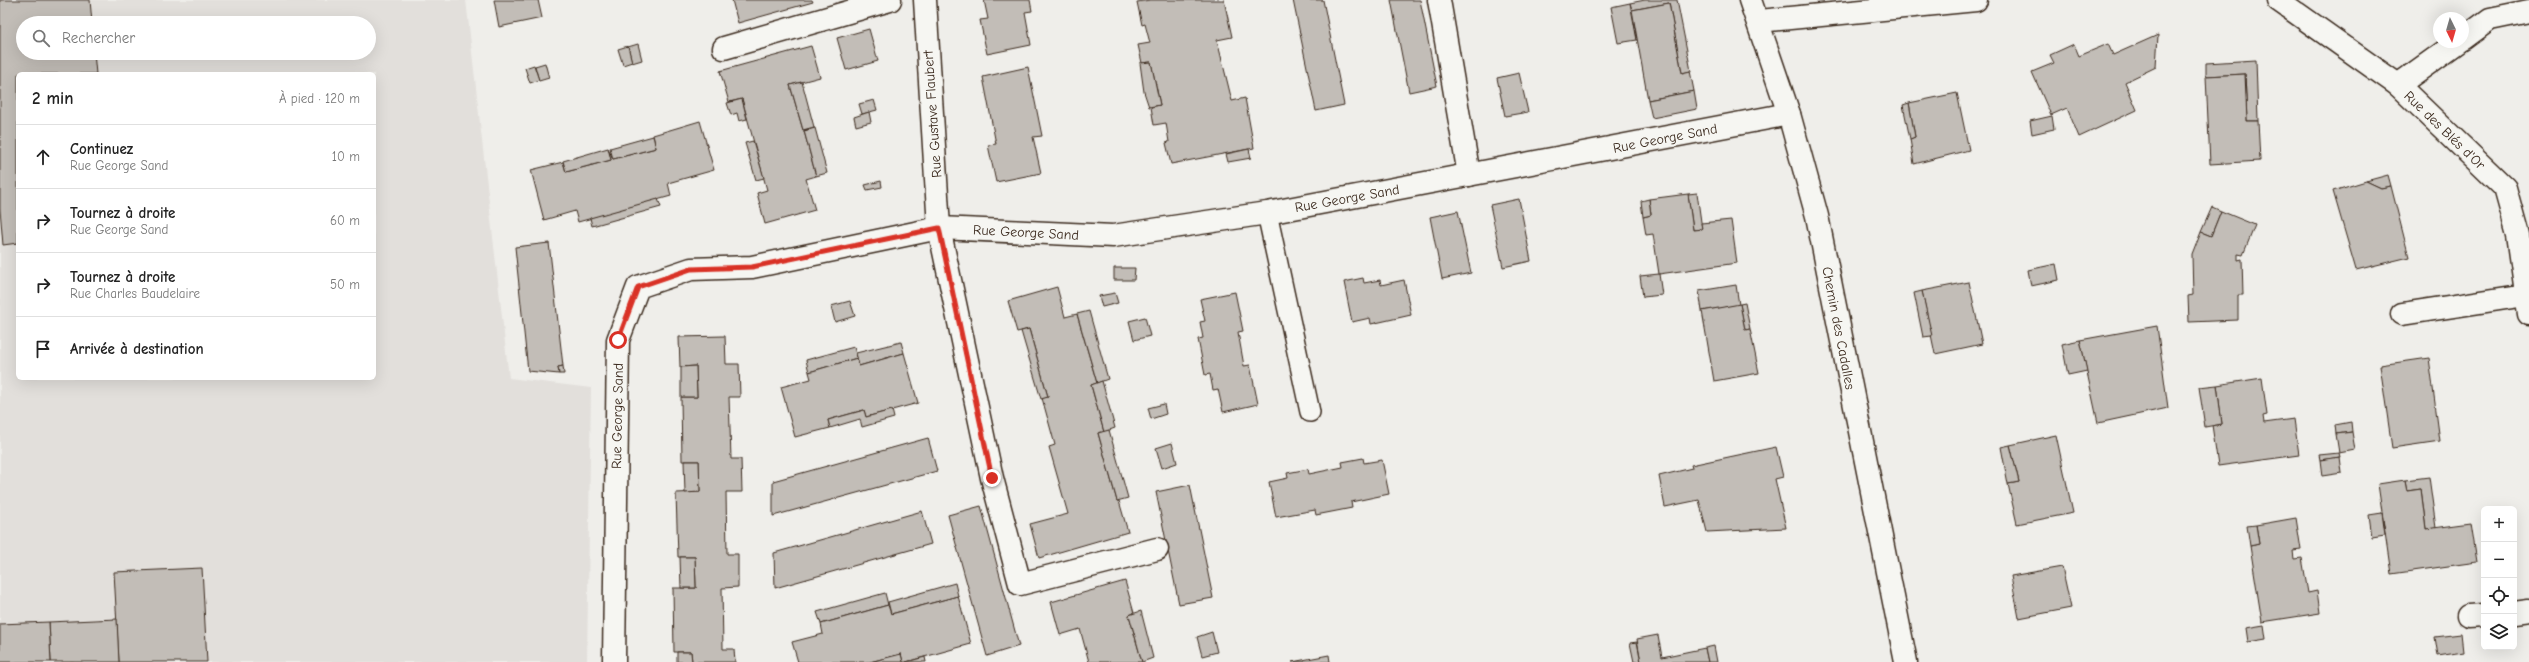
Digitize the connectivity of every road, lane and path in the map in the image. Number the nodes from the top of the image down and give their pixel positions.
1 (890, 0) edge
2 (925, 0) edge
3 (1439, 0) edge
4 (1750, 0) edge
5 (1974, 0) edge
6 (2278, 0) edge
7 (2529, 11) edge
8 (1759, 21) junction
9 (2469, 35) edge
10 (724, 48) dead end
11 (2450, 48) edge
12 (2398, 85) junction
13 (1789, 114) junction
14 (1469, 175) junction
15 (1267, 213) junction
16 (939, 228) junction
17 (2528, 304) edge
18 (2402, 314) dead end
19 (1310, 412) dead end
20 (1157, 549) dead end
21 (2529, 612) edge
22 (2517, 613) edge
23 (614, 662) edge
24 (1906, 662) edge

1 - 10 street
2 - 16 street, Rue Gustave Flaubert
3 - 14 street
4 - 8 street, Chemin des Cadalles
5 - 8 street
6 - 12 street, Rue des Blés d'Or
7 - 9 street
8 - 13 street, Chemin des Cadalles
11 - 12 street
12 - 17 street, Rue des Blés d'Or
13 - 14 street, Rue George Sand
13 - 24 street, Chemin des Cadalles
14 - 15 street, Rue George Sand
15 - 16 street, Rue George Sand
15 - 19 lane
16 - 20 street, Rue Gustave Flaubert
16 - 23 street, Rue George Sand
17 - 18 street
21 - 22 street

